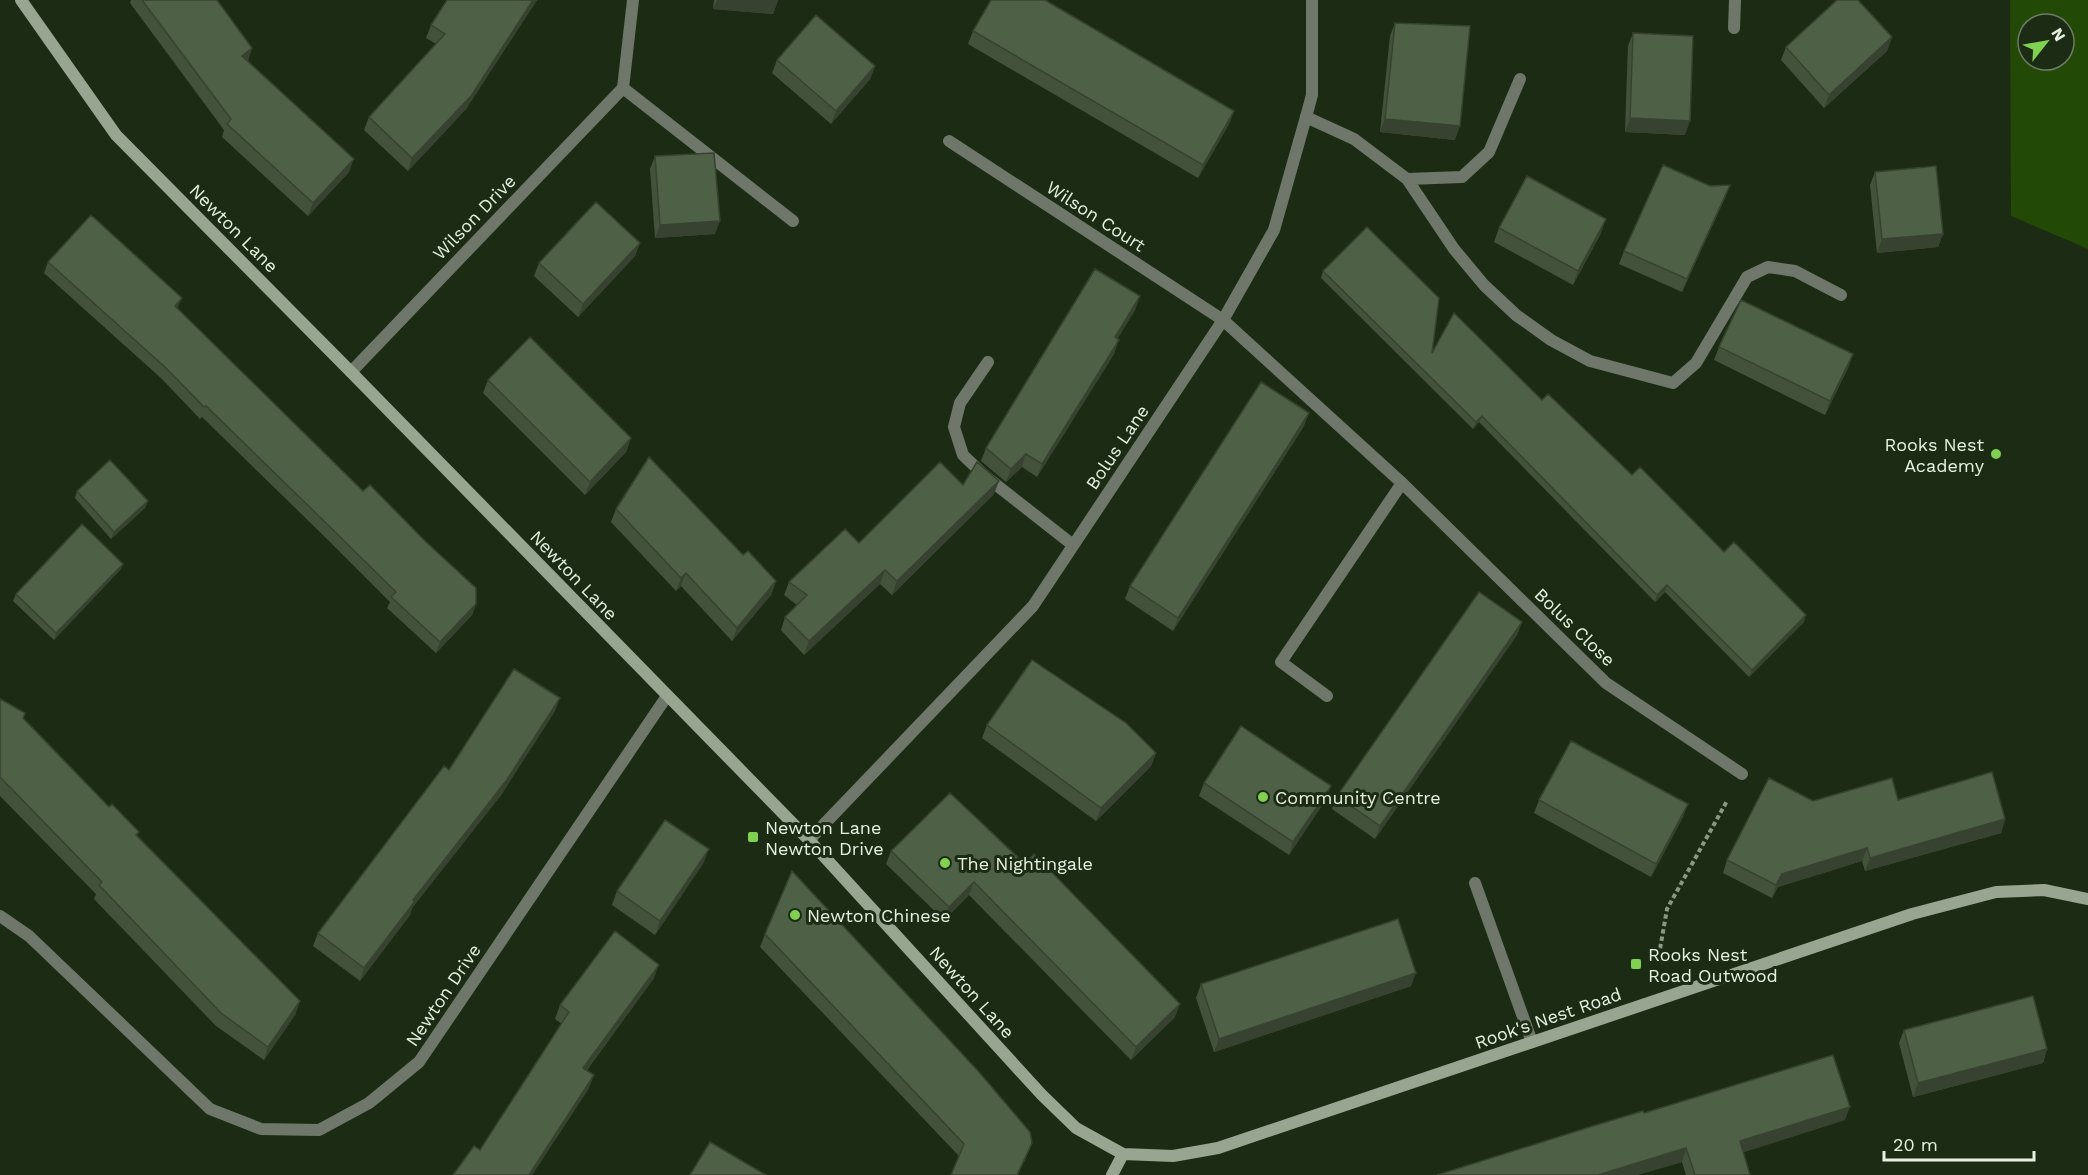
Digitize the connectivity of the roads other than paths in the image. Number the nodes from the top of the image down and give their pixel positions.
1 (21, 0) edge
2 (633, 0) edge
3 (1312, 0) edge
4 (1735, 0) edge
5 (1734, 28) dead end
6 (1520, 79) dead end
7 (623, 88) junction
8 (1306, 117) junction
9 (949, 141) dead end
10 (1407, 179) junction
11 (793, 221) dead end
12 (1841, 295) dead end
13 (1223, 320) junction
14 (988, 362) dead end
15 (351, 372) junction
16 (1402, 483) junction
17 (1073, 545) junction
18 (667, 696) junction
19 (1327, 696) dead end
20 (1742, 774) dead end
21 (809, 840) junction
22 (1475, 883) dead end
23 (2088, 899) edge
24 (0, 916) edge
25 (1532, 1042) junction
26 (1123, 1154) junction
27 (1112, 1175) edge

1 - 15 street, Newton Lane
2 - 7 street
3 - 8 street, Bolus Lane
4 - 5 street
6 - 10 street
7 - 11 street
7 - 15 street, Wilson Drive
8 - 10 street
8 - 13 street, Bolus Lane
9 - 13 street, Wilson Court
10 - 12 street
13 - 16 street, Bolus Close
13 - 17 street, Bolus Lane
14 - 17 street
15 - 18 street, Newton Lane
16 - 19 street
16 - 20 street, Bolus Close
17 - 21 street, Bolus Lane
18 - 21 street, Newton Lane
18 - 24 street, Newton Drive
21 - 26 street, Newton Lane
22 - 25 street
23 - 25 street, Rook's Nest Road
25 - 26 street, Rook's Nest Road
26 - 27 street

